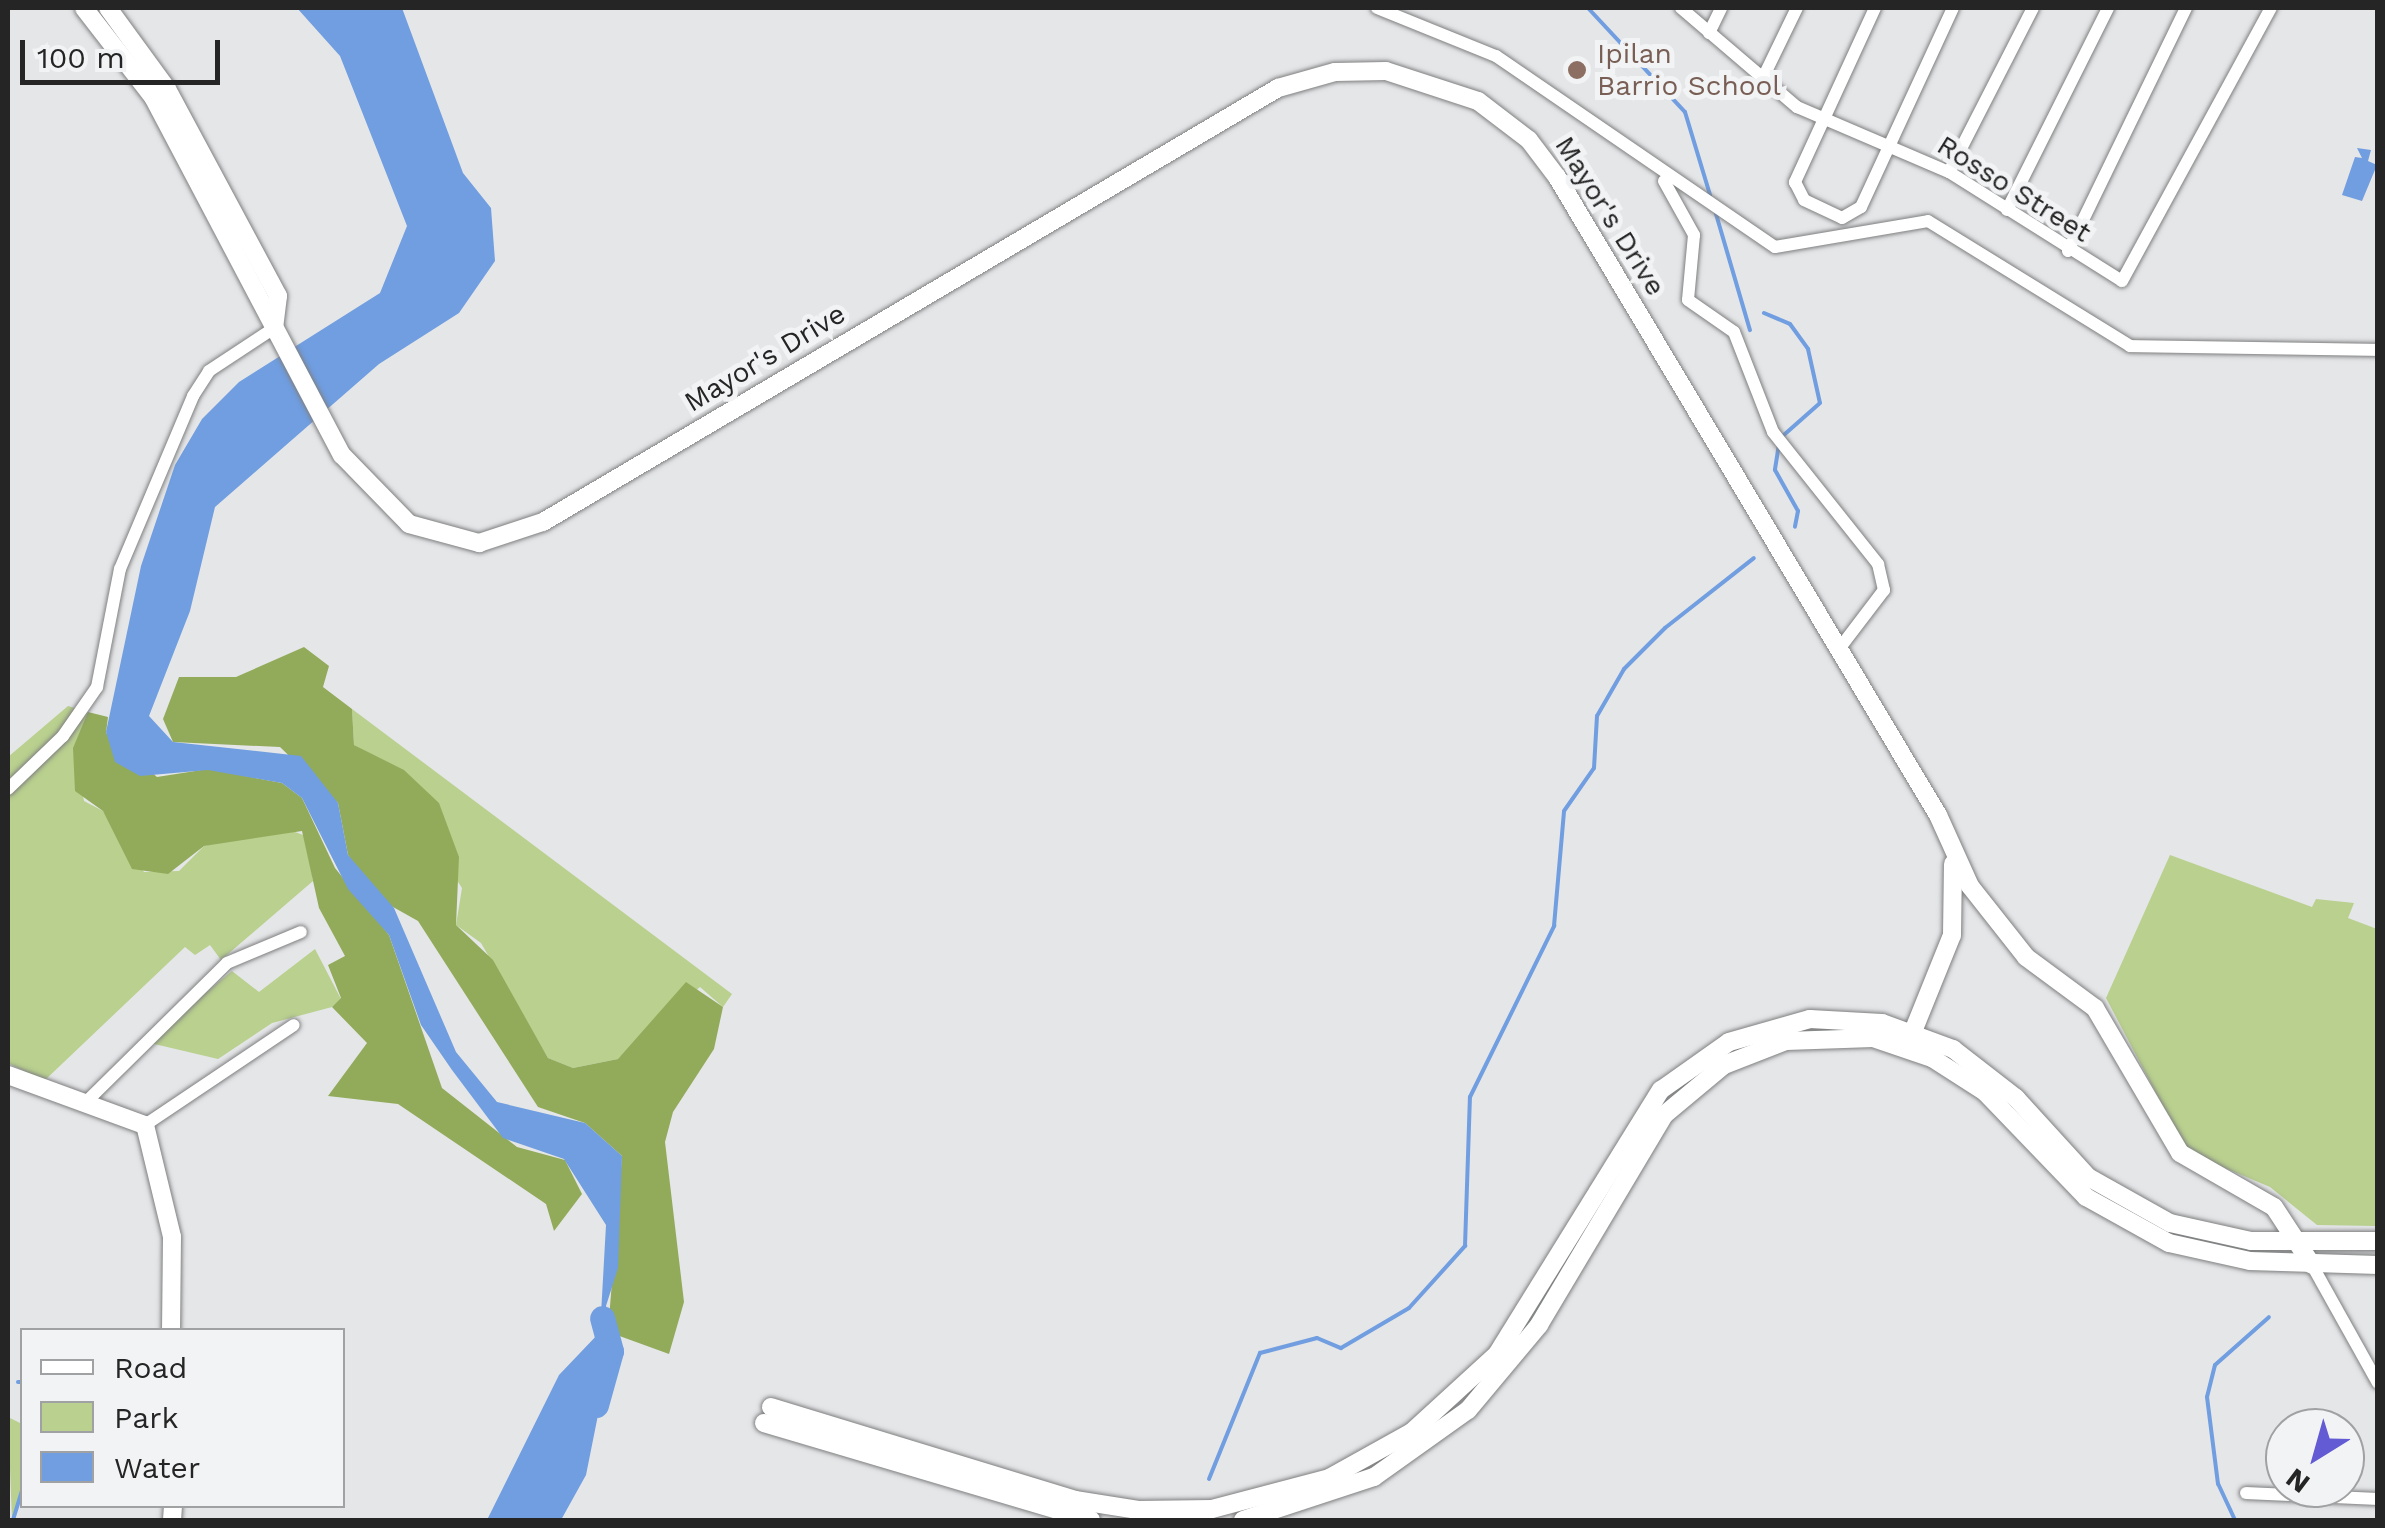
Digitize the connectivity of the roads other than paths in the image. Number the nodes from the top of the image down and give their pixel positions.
1 (84, 8) edge
2 (108, 8) edge
3 (1378, 8) edge
4 (1681, 8) edge
5 (1720, 8) edge
6 (1797, 8) edge
7 (1874, 8) edge
8 (1953, 8) edge
9 (2033, 8) edge
10 (2108, 8) edge
11 (2186, 8) edge
12 (2271, 8) edge
13 (1708, 33) junction
14 (147, 73) junction
15 (1761, 82) junction
16 (1822, 120) junction
17 (1886, 144) junction
18 (1949, 172) junction
19 (1660, 175) junction
20 (2007, 210) junction
21 (2068, 251) junction
22 (277, 334) junction
23 (2378, 350) edge
24 (1839, 649) junction
25 (8, 789) edge
26 (1951, 853) junction
27 (302, 932) dead end
28 (294, 1025) dead end
29 (1910, 1039) junction
30 (8, 1075) edge
31 (83, 1105) junction
32 (145, 1124) junction
33 (2300, 1240) junction
34 (2378, 1241) edge
35 (2312, 1264) junction
36 (2378, 1265) edge
37 (171, 1328) edge
38 (2378, 1383) edge
39 (2246, 1493) dead end
40 (2378, 1499) edge
41 (1091, 1520) edge
42 (1242, 1520) edge

1 - 14 street, Mayor's Drive
2 - 14 street, Mayor's Drive
3 - 19 street
4 - 13 street, Rosso Street
5 - 13 street
6 - 15 street
7 - 16 street
8 - 17 street
9 - 18 street
10 - 20 street
11 - 21 street
12 - 21 street, Rosso Street
13 - 15 street, Rosso Street
14 - 22 street, Mayor's Drive
15 - 16 street, Rosso Street
16 - 17 street, Rosso Street
16 - 17 street
17 - 18 street, Rosso Street
18 - 20 street, Rosso Street
19 - 23 street
19 - 24 street
20 - 21 street, Rosso Street
22 - 24 street, Mayor's Drive
22 - 25 street
24 - 26 street, Mayor's Drive
26 - 29 street
26 - 33 street, Mayor's Drive
27 - 31 street
28 - 32 street
29 - 33 street
29 - 35 street
29 - 41 street
29 - 42 street
30 - 31 street
31 - 32 street
32 - 37 street
33 - 34 street
33 - 35 street, Mayor's Drive
35 - 36 street
35 - 38 street
39 - 40 street

